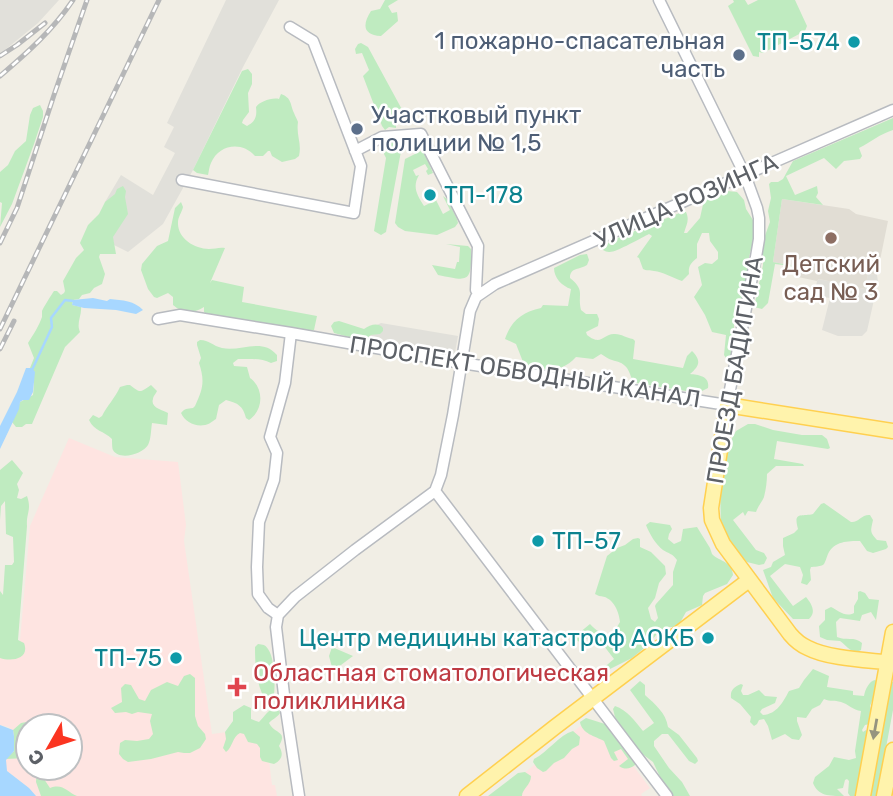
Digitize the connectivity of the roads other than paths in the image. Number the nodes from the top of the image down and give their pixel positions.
1 (659, 0) edge
2 (290, 27) dead end
3 (893, 110) edge
4 (355, 151) junction
5 (745, 175) junction
6 (182, 180) dead end
7 (479, 294) junction
8 (158, 319) dead end
9 (291, 333) junction
10 (462, 363) junction
11 (727, 405) junction
12 (893, 431) edge
13 (435, 491) junction
14 (749, 579) junction
15 (278, 615) junction
16 (893, 632) edge
17 (890, 663) edge
18 (593, 698) junction
19 (893, 750) edge
20 (299, 796) edge
21 (467, 796) edge
22 (667, 796) edge
23 (863, 796) edge
24 (884, 796) edge

1 - 5 street, ПРОЕЗД БАДИГИНА
2 - 4 street
3 - 5 street, УЛИЦА РОЗИНГА
4 - 6 street
4 - 7 street
5 - 7 street, УЛИЦА РОЗИНГА
5 - 11 street, ПРОЕЗД БАДИГИНА
7 - 10 street
8 - 9 street, ПРОСПЕКТ ОБВОДНЫЙ КАНАЛ
9 - 10 street, ПРОСПЕКТ ОБВОДНЫЙ КАНАЛ
9 - 15 street
10 - 11 street, ПРОСПЕКТ ОБВОДНЫЙ КАНАЛ
10 - 13 street
11 - 12 main road, ПРОСПЕКТ ОБВОДНЫЙ КАНАЛ
11 - 14 main road, ПРОЕЗД БАДИГИНА
13 - 15 street
13 - 18 street
14 - 17 main road, ПРОЕЗД БАДИГИНА
14 - 18 main road
15 - 20 street
16 - 17 main road
17 -> 23 main road
18 - 21 main road
18 - 22 street
19 - 24 main road

